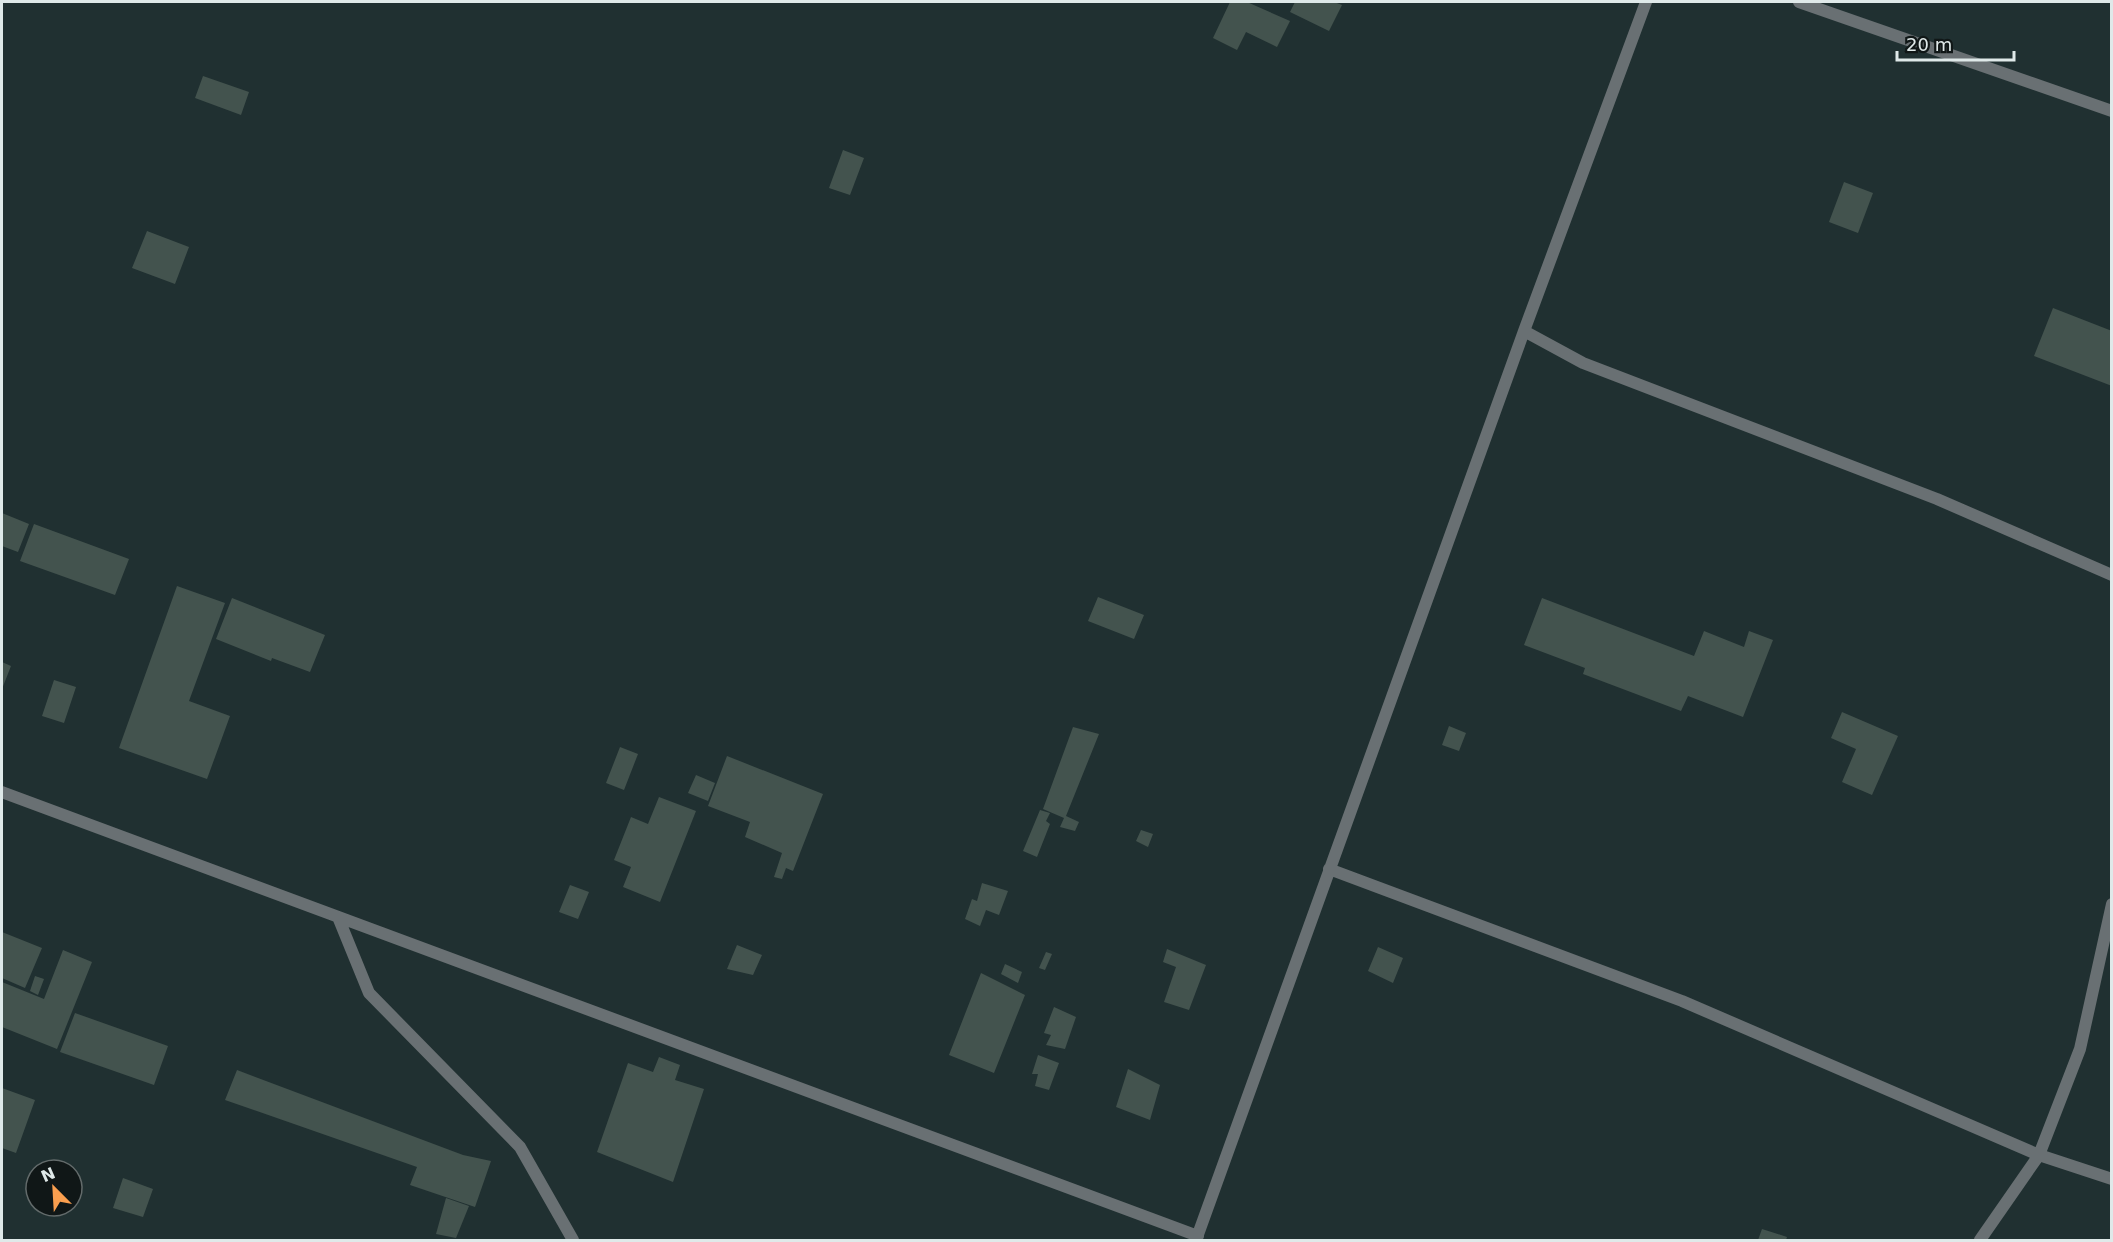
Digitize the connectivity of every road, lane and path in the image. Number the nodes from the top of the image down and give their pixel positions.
1 (1646, 2) edge
2 (1798, 2) edge
3 (2112, 111) edge
4 (1524, 331) junction
5 (2112, 575) edge
6 (2, 792) edge
7 (1329, 869) junction
8 (2112, 904) edge
9 (338, 917) junction
10 (2039, 1155) junction
11 (2112, 1179) edge
12 (1197, 1238) edge
13 (573, 1240) edge
14 (1980, 1240) edge

1 - 4 street
2 - 3 street
4 - 5 street
4 - 7 street
6 - 9 street
7 - 10 street
7 - 12 street
8 - 10 street
9 - 12 street
9 - 13 street
10 - 11 street
10 - 14 street

